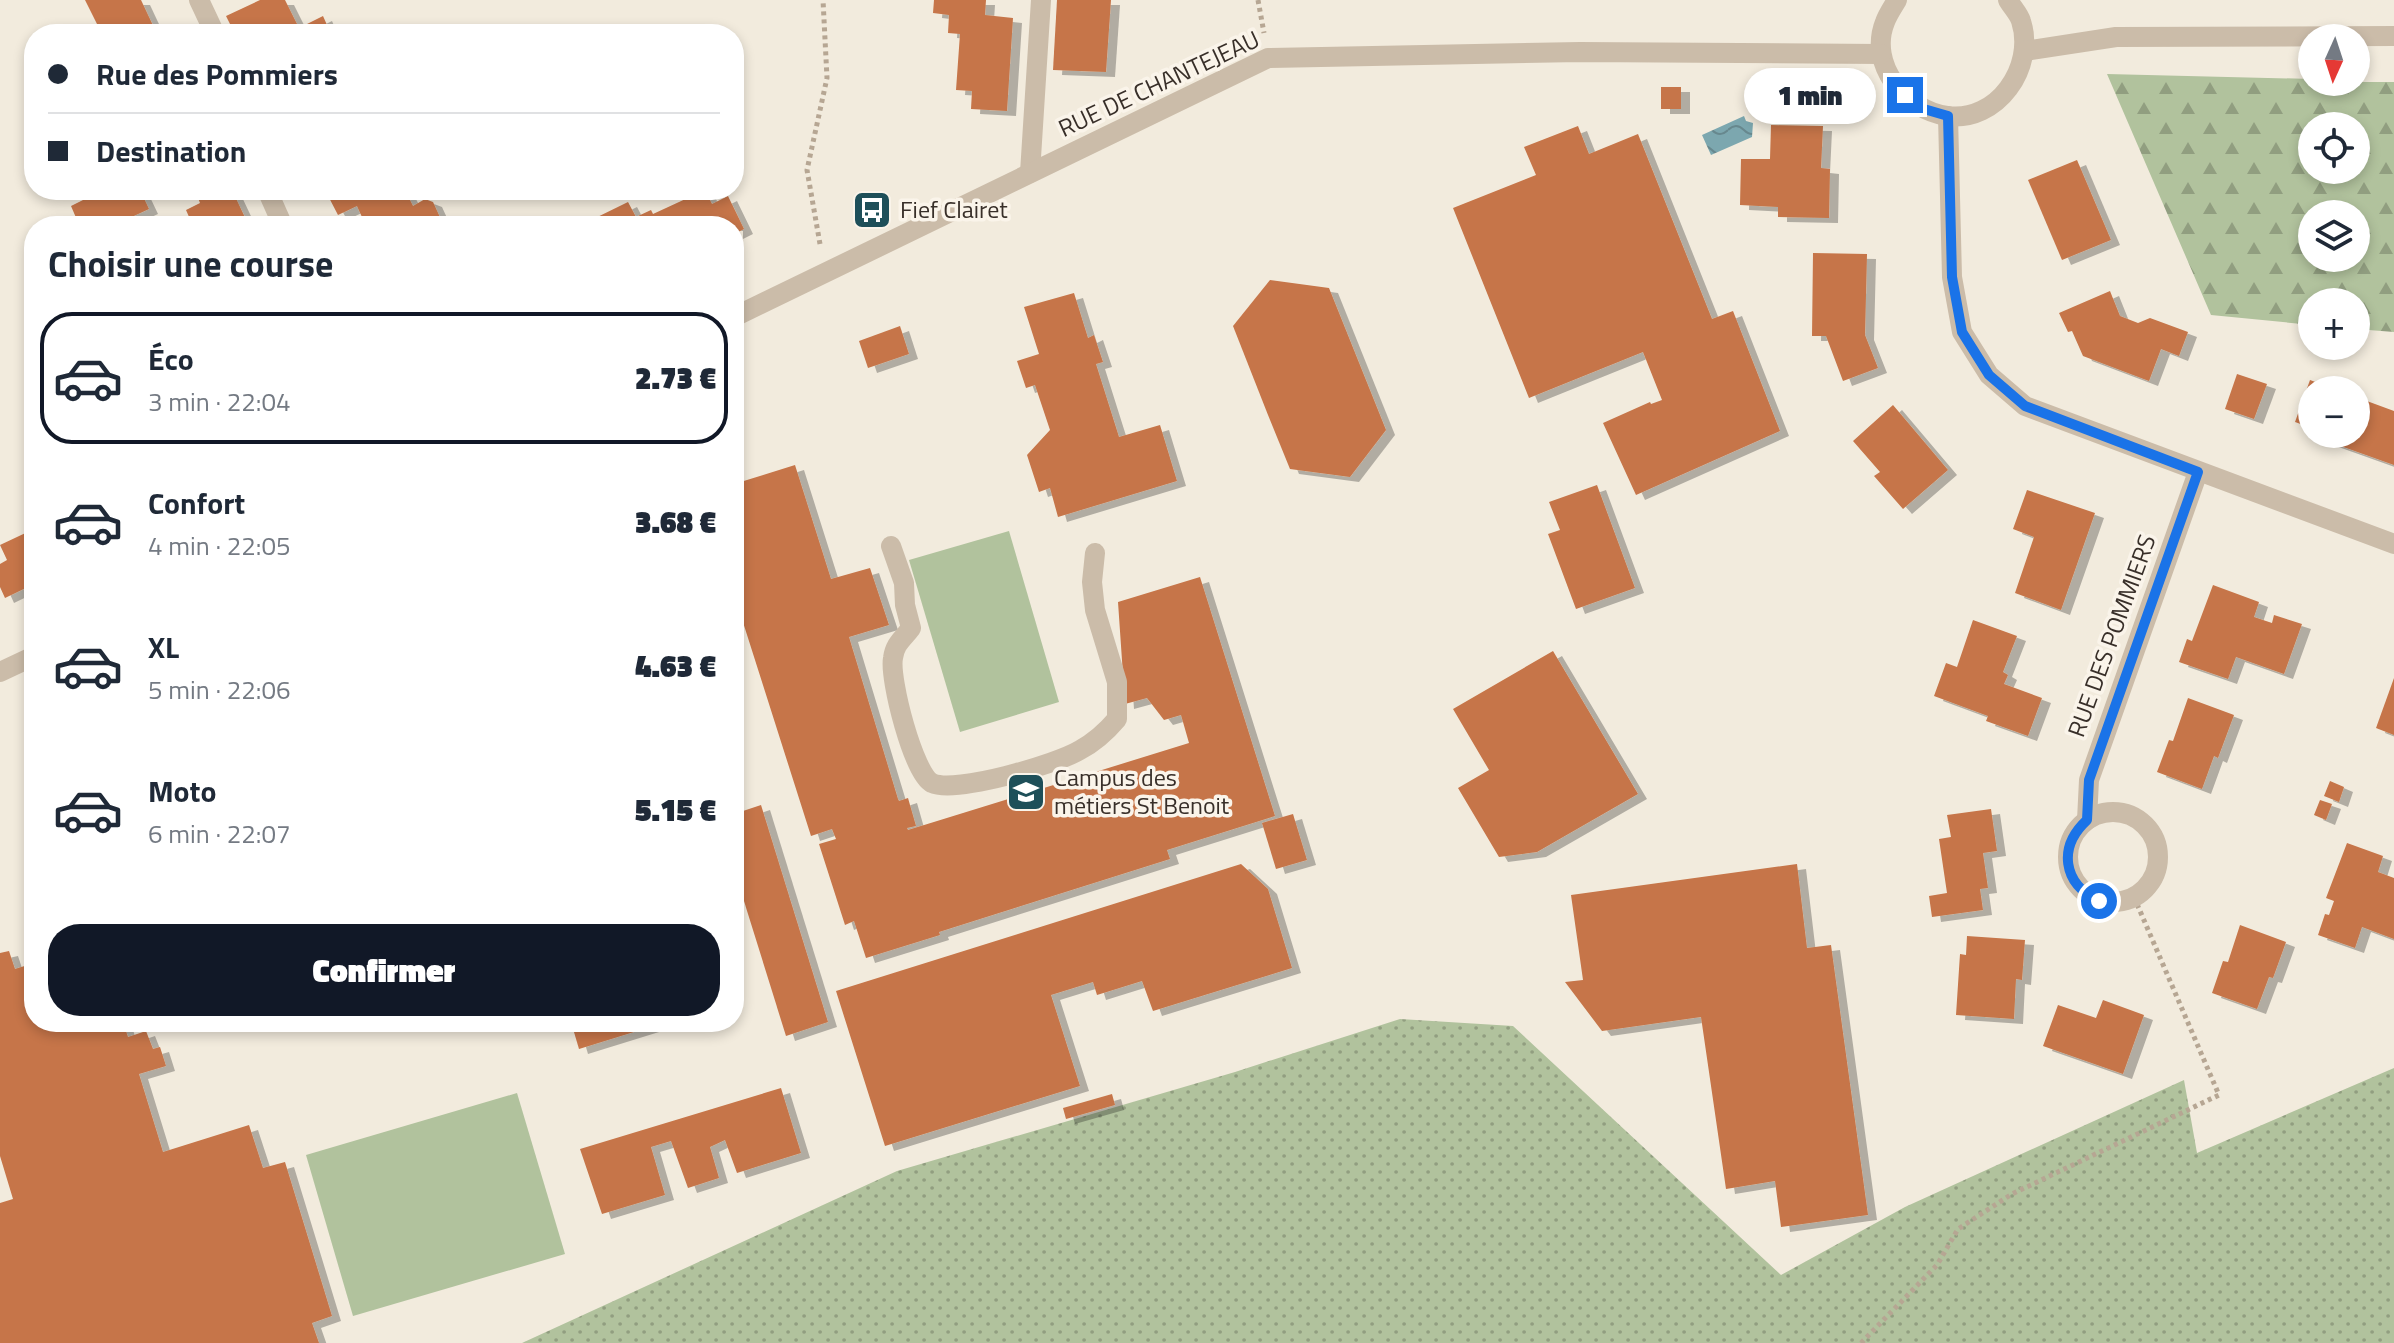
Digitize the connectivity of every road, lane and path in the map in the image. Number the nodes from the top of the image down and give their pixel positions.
1 (199, 0) edge
2 (823, 0) edge
3 (1041, 0) edge
4 (1897, 0) edge
5 (2008, 0) edge
6 (210, 24) edge
7 (2394, 36) edge
8 (2025, 51) junction
9 (1881, 54) junction
10 (1948, 116) junction
11 (1030, 173) junction
12 (825, 273) junction
13 (744, 312) edge
14 (2198, 472) junction
15 (2394, 544) edge
16 (891, 546) dead end
17 (1095, 553) dead end
18 (24, 661) edge
19 (0, 672) edge
20 (2087, 820) junction
21 (2134, 897) junction
22 (1861, 1343) edge

1 - 6 street
2 - 12 path
3 - 11 street
4 - 9 street
5 - 8 street
7 - 8 street
8 - 10 street
9 - 10 street
9 - 11 street, RUE DE CHANTEJEAU
10 - 14 street
11 - 12 street, RUE DE CHANTEJEAU
12 - 13 street, RUE DE CHANTEJEAU
14 - 15 street
14 - 20 street, RUE DES POMMIERS
16 - 17 street
18 - 19 street
20 - 21 street, RUE DES POMMIERS
20 - 21 street
21 - 22 path

